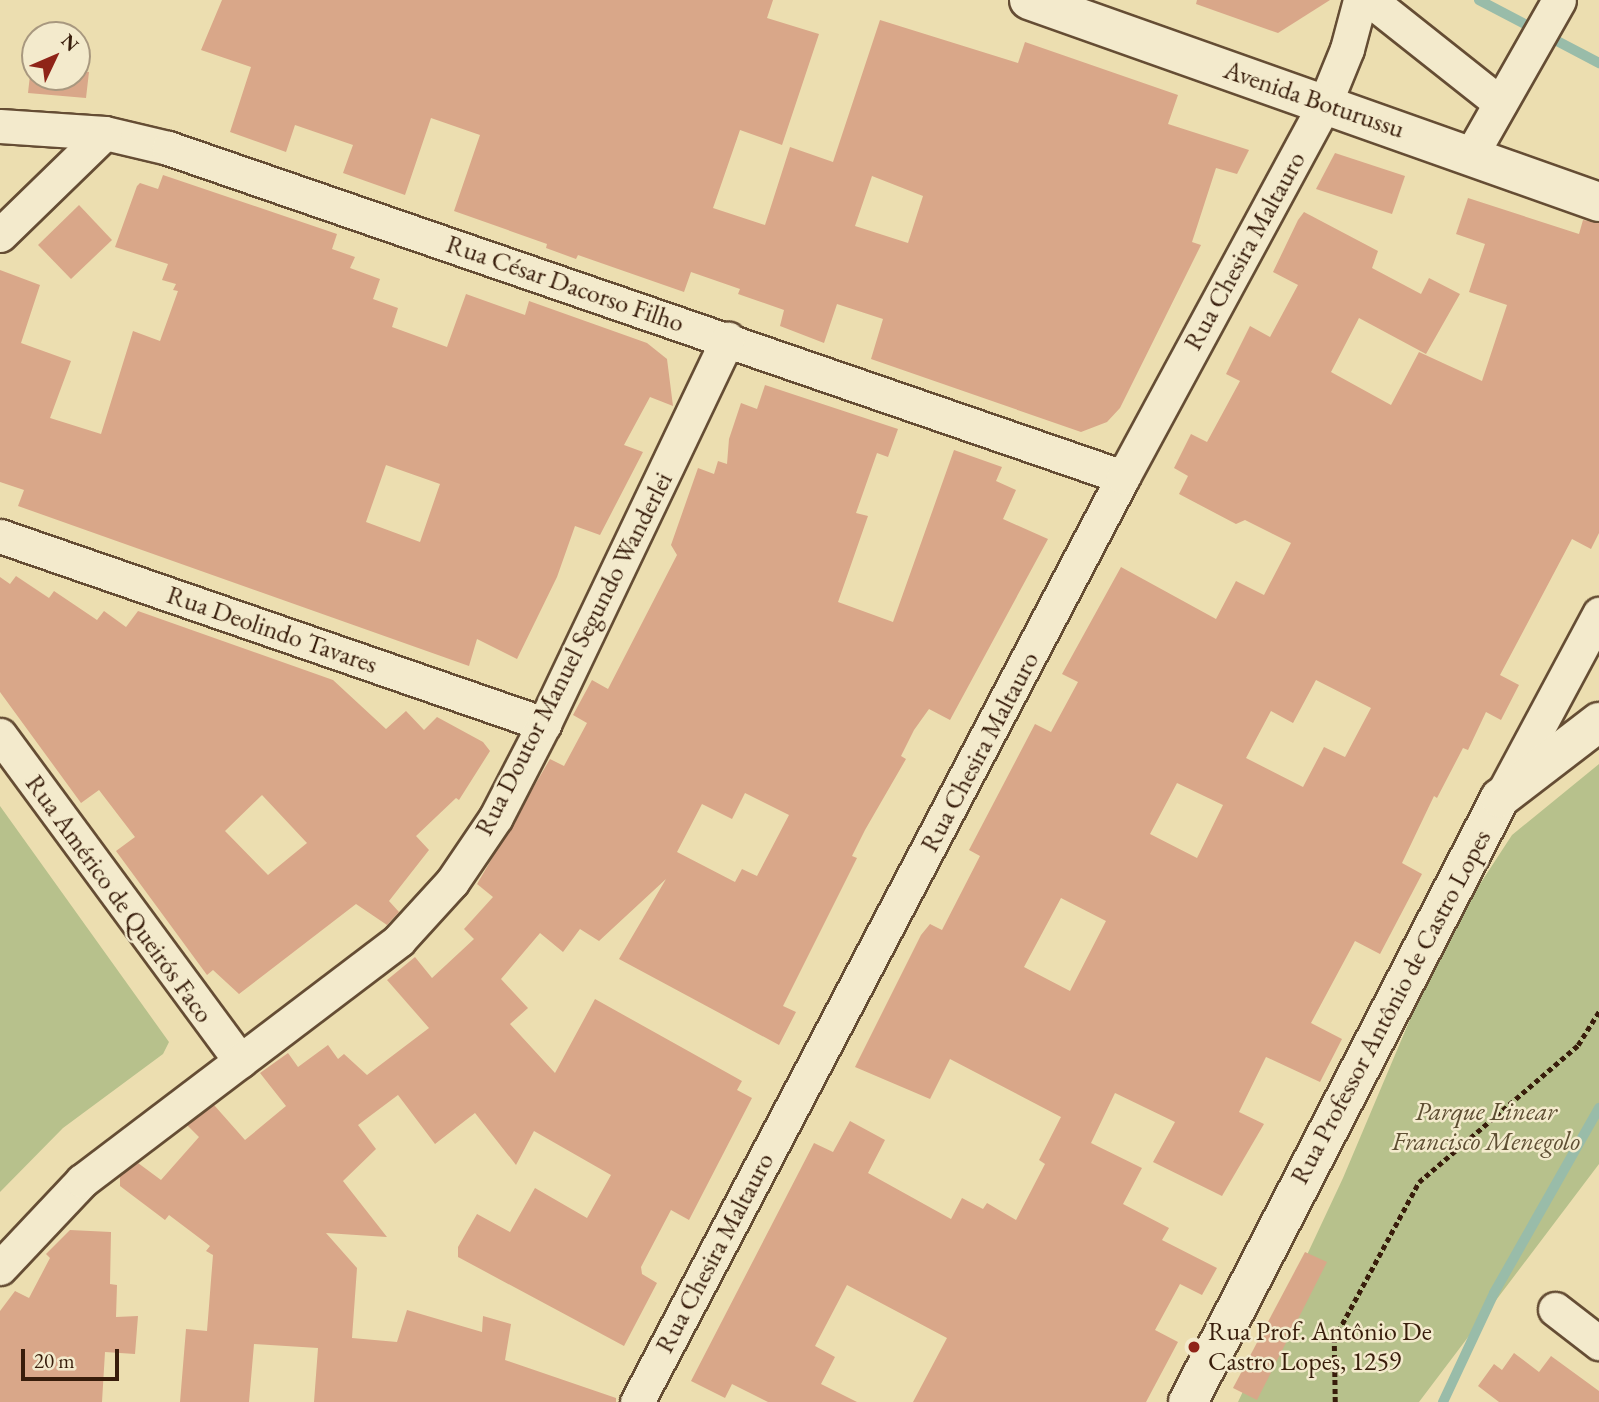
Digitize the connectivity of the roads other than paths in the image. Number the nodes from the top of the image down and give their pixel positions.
1 (1029, 0) edge
2 (1360, 0) edge
3 (1370, 0) edge
4 (1555, 6) edge
5 (1506, 93) junction
6 (1325, 103) junction
7 (0, 126) edge
8 (105, 133) junction
9 (1471, 155) junction
10 (1599, 202) edge
11 (0, 235) edge
12 (728, 339) junction
13 (1123, 477) junction
14 (0, 536) edge
15 (1599, 614) edge
16 (1599, 722) edge
17 (544, 724) junction
18 (0, 735) edge
19 (1500, 798) junction
20 (240, 1061) junction
21 (0, 1268) edge
22 (1555, 1309) dead end
23 (1599, 1343) edge
24 (636, 1402) edge
25 (1188, 1402) edge

1 - 6 main road, Avenida Boturussu
2 - 6 street, Rua Chesira Maltauro
3 - 5 street
4 - 5 street
5 - 9 street
6 - 9 main road, Avenida Boturussu
6 - 13 street, Rua Chesira Maltauro
7 - 8 street, Rua César Dacorso Filho
8 - 11 street
8 - 12 street, Rua César Dacorso Filho
9 - 10 main road, Avenida Boturussu
12 - 13 street, Rua César Dacorso Filho
12 - 17 street, Rua Doutor Manuel Segundo Wanderlei
13 - 24 street, Rua Chesira Maltauro
14 - 17 street, Rua Deolindo Tavares
15 - 19 street, Rua Professor Antônio de Castro Lopes
16 - 19 main road
17 - 20 street, Rua Doutor Manuel Segundo Wanderlei
18 - 20 street, Rua Américo de Queirós Faco
19 - 25 main road, Rua Professor Antônio de Castro Lopes
20 - 21 street, Rua Doutor Manuel Segundo Wanderlei
22 - 23 street

